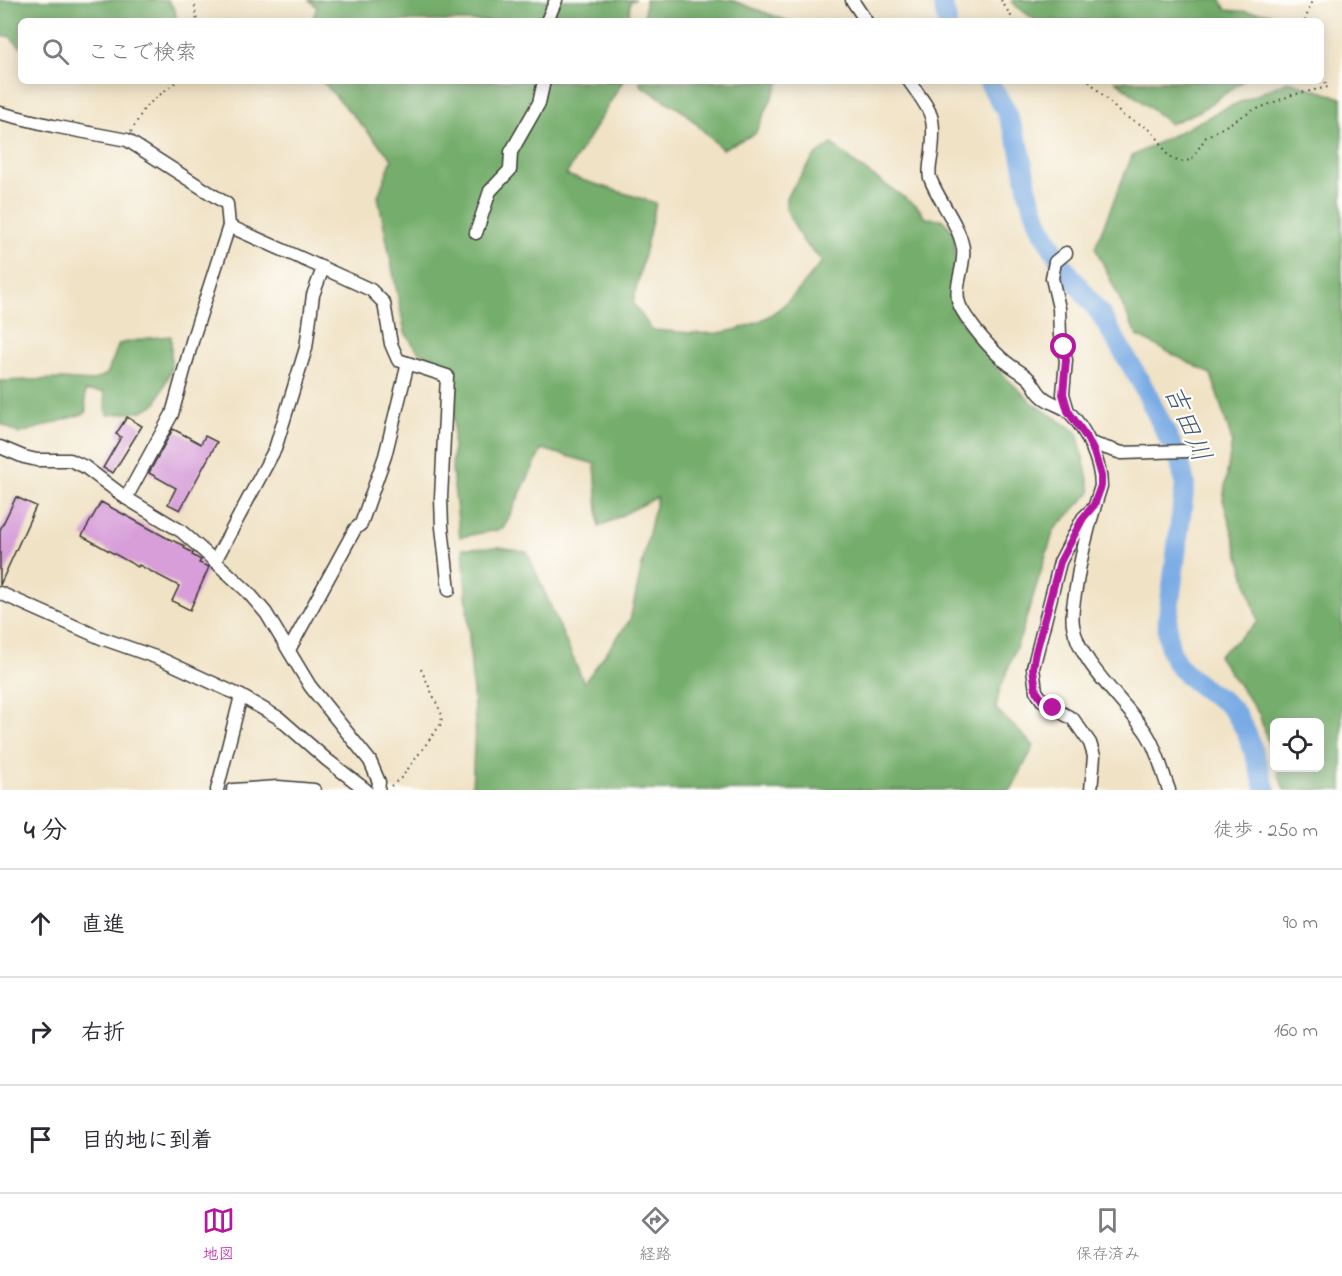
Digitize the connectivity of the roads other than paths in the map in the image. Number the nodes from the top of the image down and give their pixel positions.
1 (556, 0) edge
2 (852, 0) edge
3 (548, 18) edge
4 (864, 18) edge
5 (543, 84) edge
6 (911, 84) edge
7 (0, 113) edge
8 (229, 226) junction
9 (476, 232) dead end
10 (1066, 253) dead end
11 (323, 268) junction
12 (408, 363) junction
13 (1068, 411) junction
14 (1090, 443) junction
15 (0, 447) edge
16 (1187, 451) dead end
17 (126, 498) junction
18 (1094, 505) junction
19 (214, 561) junction
20 (449, 590) dead end
21 (0, 593) edge
22 (289, 650) junction
23 (241, 696) junction
24 (217, 790) edge
25 (233, 790) edge
26 (314, 790) edge
27 (366, 790) edge
28 (378, 790) edge
29 (1091, 790) edge
30 (1169, 790) edge

1 - 3 street
2 - 4 street
5 - 9 street
6 - 13 street
7 - 8 street
8 - 11 street
8 - 17 street
10 - 13 street
11 - 12 street
11 - 19 street
12 - 20 street
12 - 22 street
13 - 14 street
14 - 16 street
14 - 18 street
15 - 17 street
17 - 19 street
18 - 29 street
18 - 30 street
19 - 22 street
21 - 23 street
22 - 28 street
23 - 24 street
23 - 27 street
25 - 26 street

